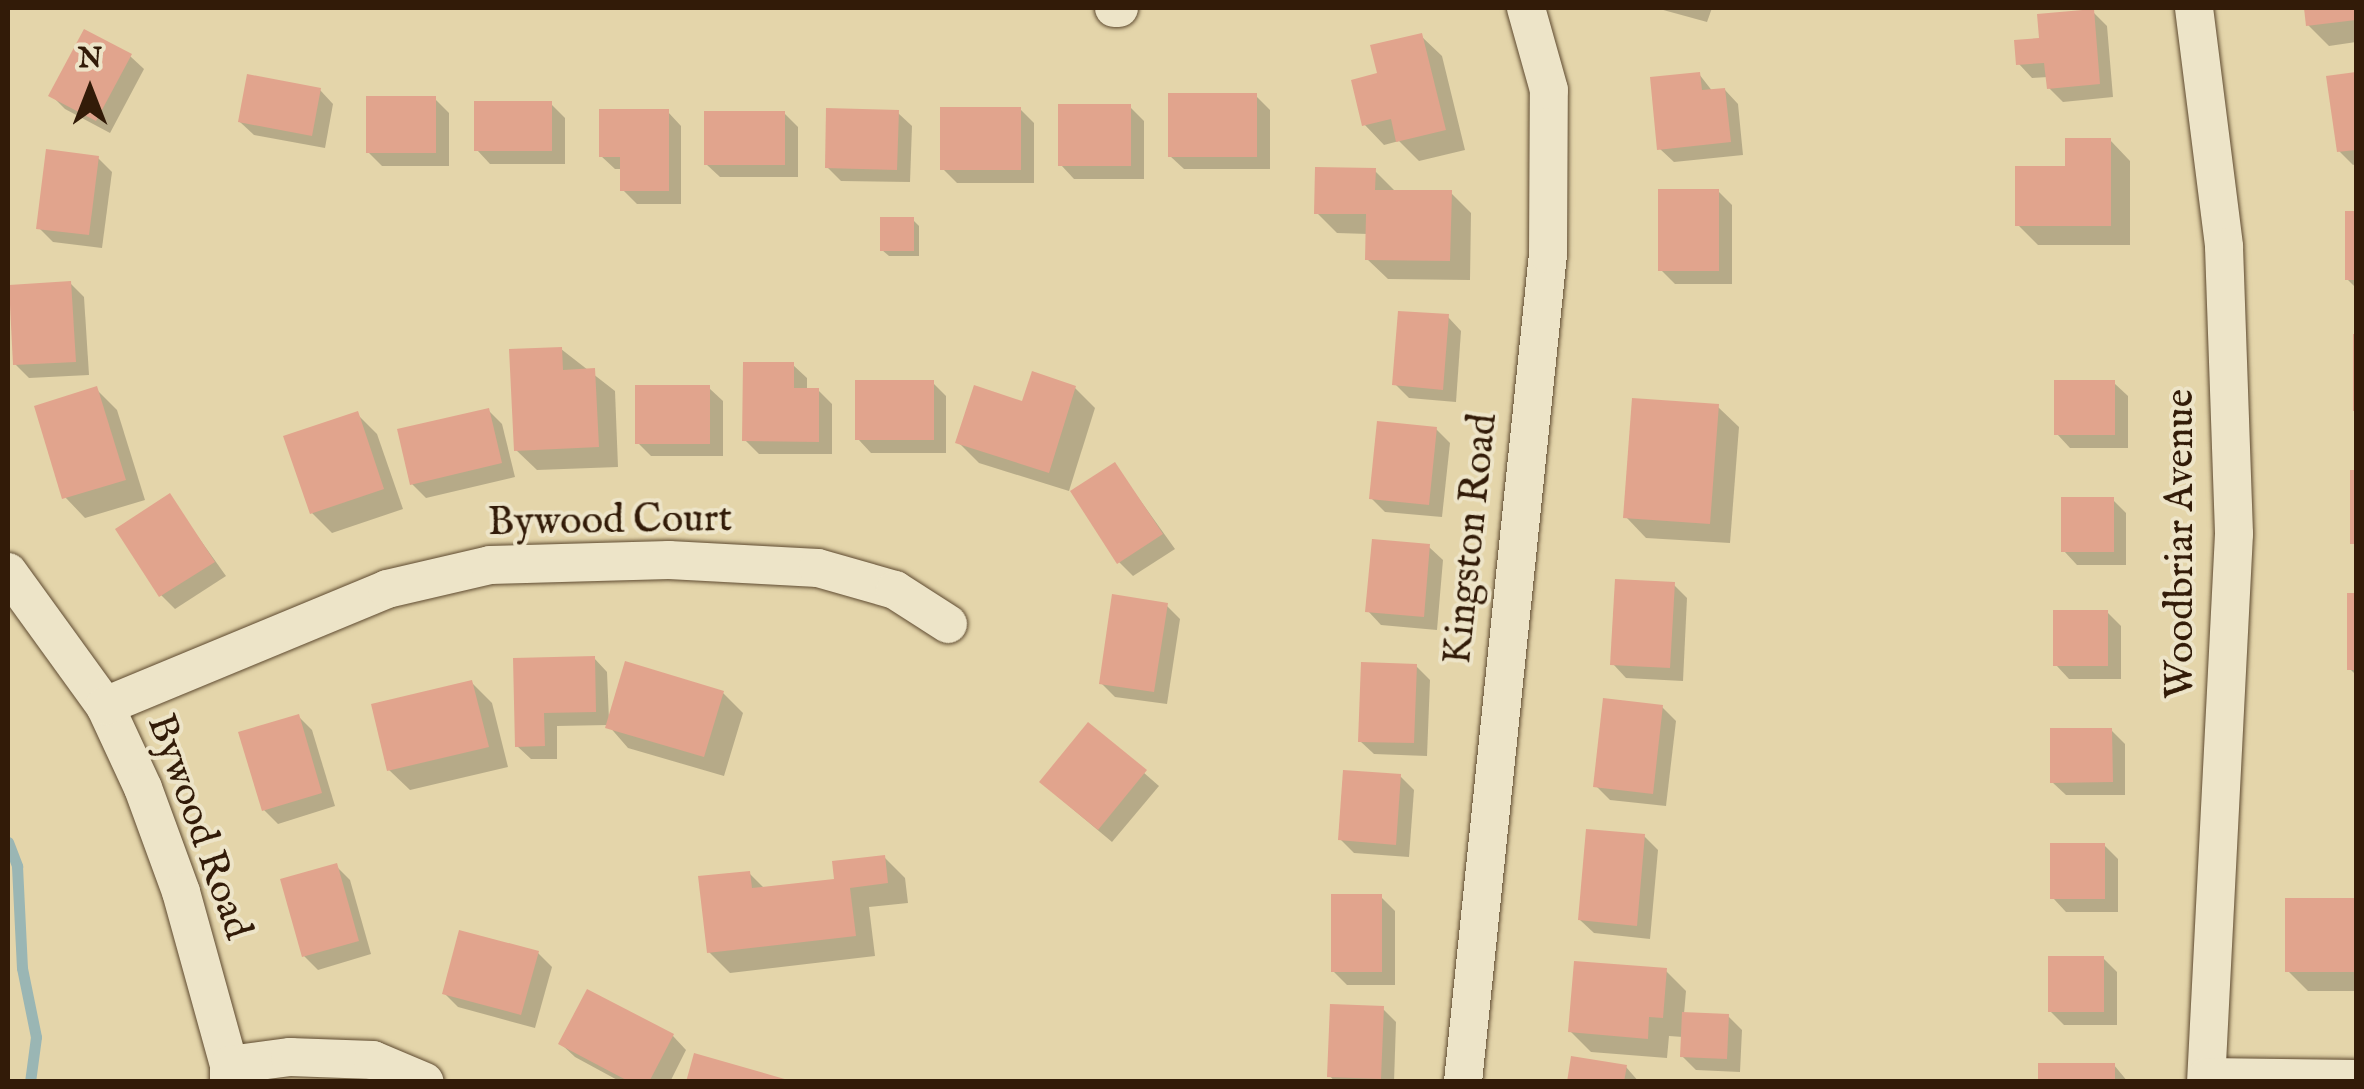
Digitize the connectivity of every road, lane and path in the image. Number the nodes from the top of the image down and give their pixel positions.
1 (1526, 8) edge
2 (2194, 8) edge
3 (8, 572) edge
4 (948, 624) dead end
5 (105, 706) junction
6 (229, 1073) edge
7 (2207, 1079) edge
8 (2356, 1079) edge
9 (426, 1082) edge
10 (1463, 1082) edge

1 - 10 street, Kingston Road
2 - 7 street, Woodbriar Avenue
3 - 5 street, Bywood Road
4 - 5 street, Bywood Court
5 - 6 street, Bywood Road
6 - 9 street
7 - 8 street

